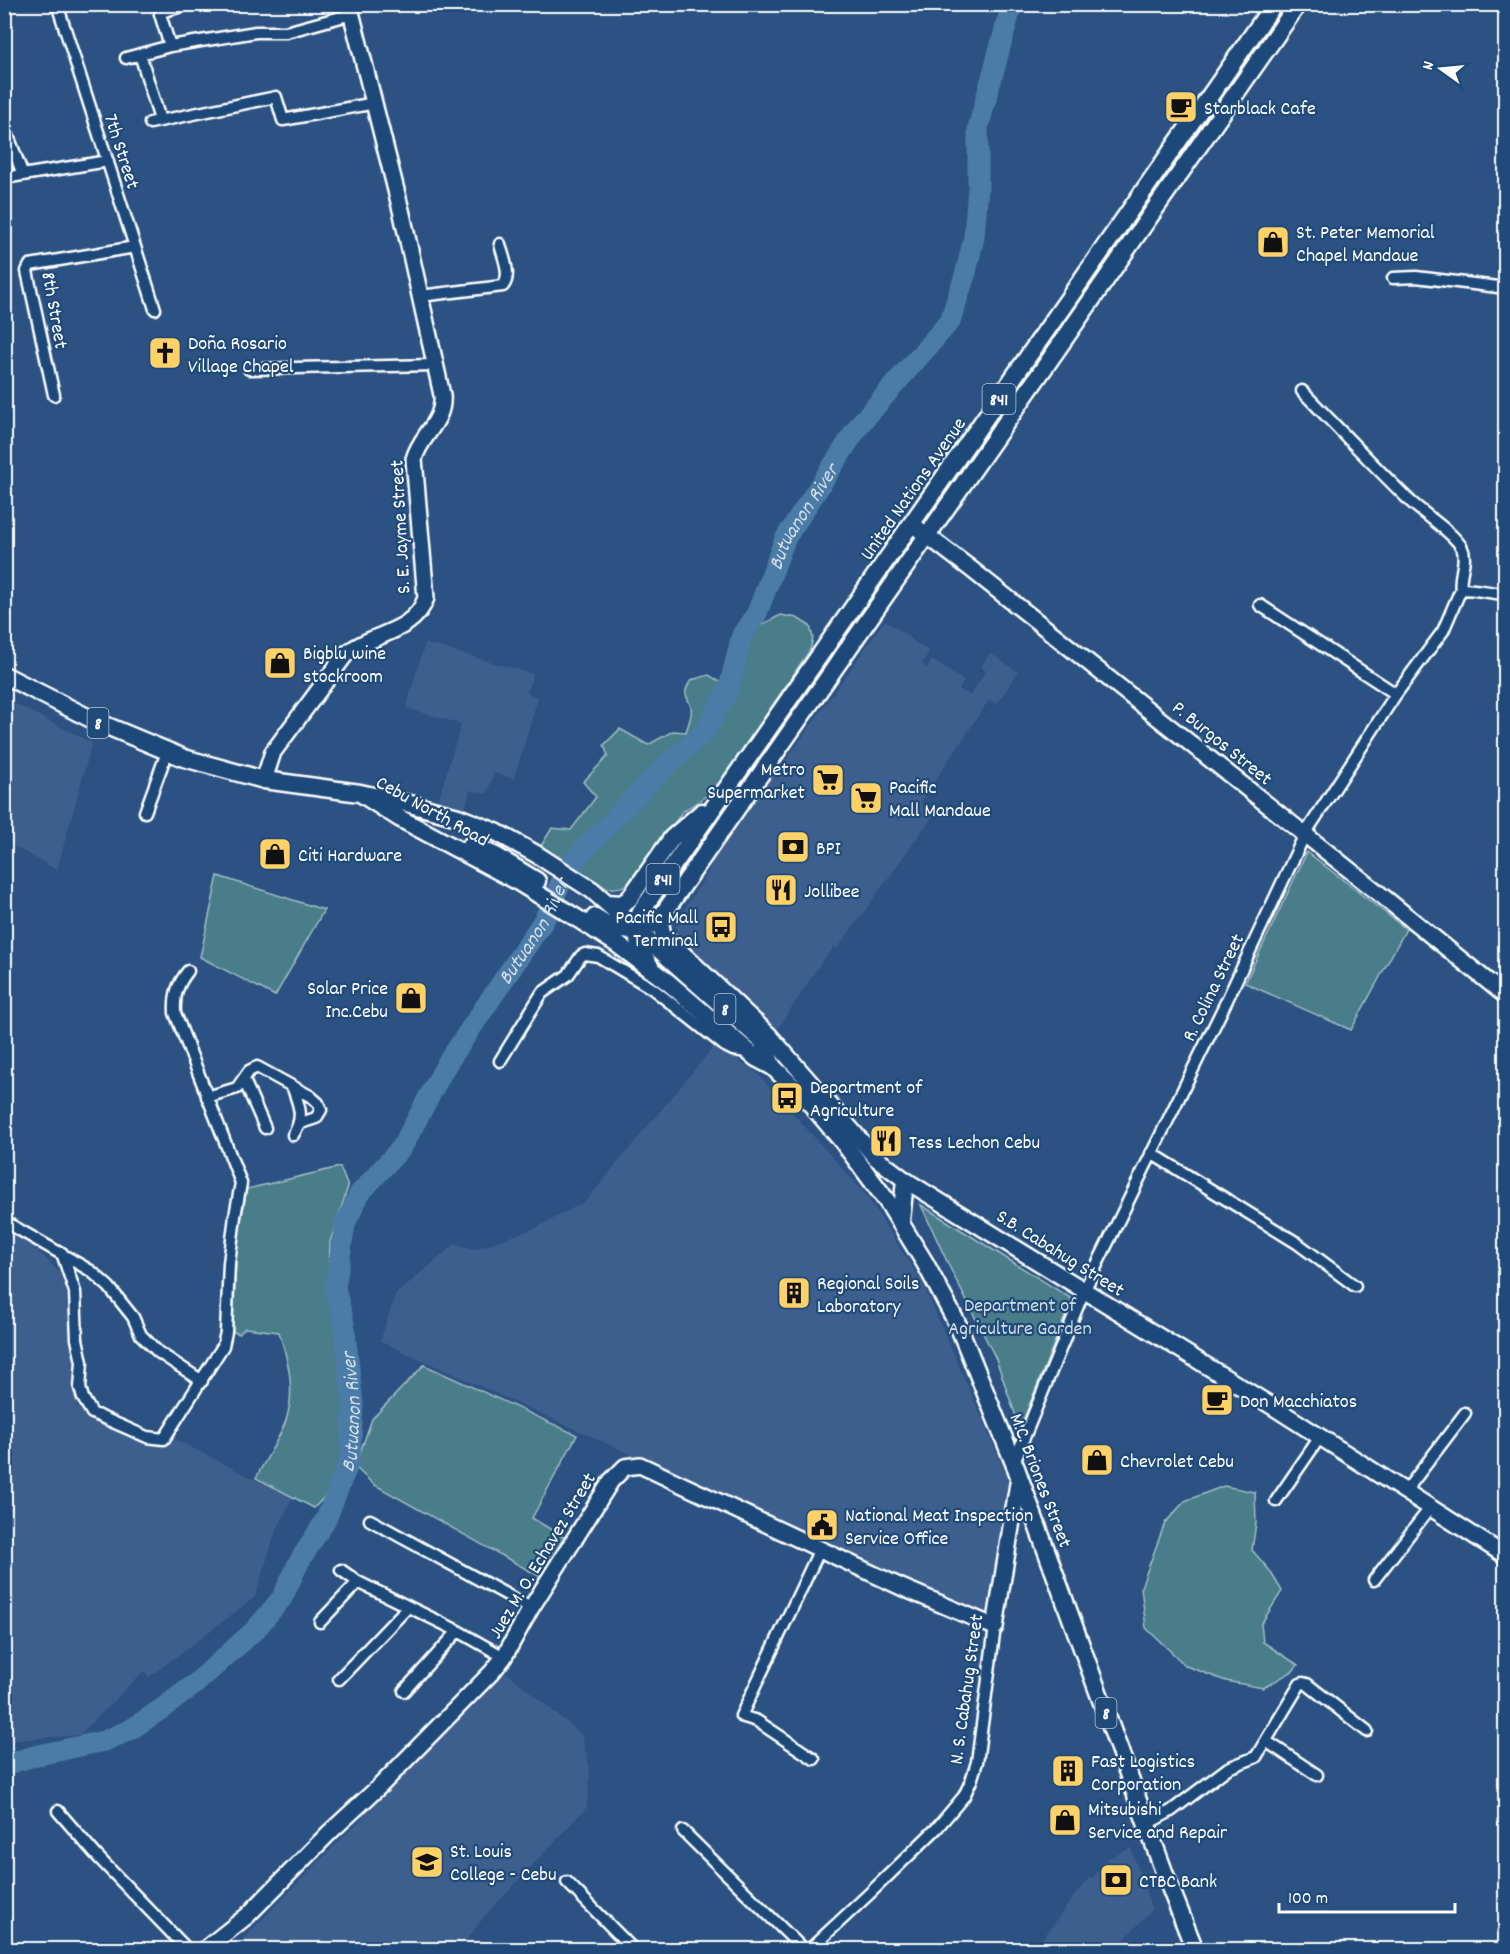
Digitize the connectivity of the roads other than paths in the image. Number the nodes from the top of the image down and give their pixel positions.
1 (57, 4) edge
2 (189, 4) edge
3 (1274, 4) edge
4 (1298, 4) edge
5 (350, 9) edge
6 (170, 46) junction
7 (140, 54) junction
8 (126, 58) dead end
9 (375, 103) junction
10 (4, 125) edge
11 (108, 161) junction
12 (23, 175) junction
13 (4, 178) edge
14 (500, 244) dead end
15 (135, 247) junction
16 (1393, 278) dead end
17 (1506, 288) edge
18 (420, 296) junction
19 (155, 309) dead end
20 (435, 365) junction
21 (249, 369) dead end
22 (1302, 391) dead end
23 (54, 395) dead end
24 (912, 524) junction
25 (928, 536) junction
26 (1461, 589) junction
27 (1506, 594) edge
28 (1260, 605) dead end
29 (4, 675) edge
30 (1396, 694) junction
31 (167, 752) junction
32 (264, 780) junction
33 (360, 793) junction
34 (723, 793) junction
35 (145, 812) dead end
36 (1305, 834) junction
37 (607, 903) junction
38 (577, 912) junction
39 (663, 914) junction
40 (636, 931) junction
41 (188, 971) dead end
42 (654, 971) junction
43 (1506, 996) edge
44 (749, 1052) junction
45 (500, 1061) dead end
46 (773, 1067) junction
47 (244, 1080) junction
48 (292, 1086) junction
49 (207, 1097) junction
50 (301, 1123) junction
51 (265, 1128) dead end
52 (293, 1135) dead end
53 (1151, 1154) junction
54 (905, 1180) junction
55 (4, 1221) edge
56 (901, 1221) junction
57 (62, 1253) junction
58 (1355, 1286) dead end
59 (1084, 1291) junction
60 (202, 1381) junction
61 (1466, 1413) dead end
62 (1320, 1437) junction
63 (1017, 1469) junction
64 (1405, 1492) junction
65 (1276, 1501) dead end
66 (1430, 1508) junction
67 (370, 1520) dead end
68 (820, 1549) junction
69 (1506, 1556) edge
70 (341, 1570) dead end
71 (1374, 1580) dead end
72 (358, 1582) junction
73 (408, 1607) junction
74 (531, 1608) junction
75 (320, 1622) dead end
76 (995, 1627) junction
77 (458, 1631) junction
78 (504, 1657) junction
79 (339, 1679) dead end
80 (404, 1691) dead end
81 (1366, 1731) dead end
82 (1266, 1741) junction
83 (814, 1759) dead end
84 (1317, 1775) dead end
85 (58, 1811) dead end
86 (1147, 1824) junction
87 (683, 1831) dead end
88 (567, 1882) dead end
89 (188, 1950) edge
90 (204, 1950) edge
91 (634, 1950) edge
92 (806, 1950) edge
93 (1195, 1950) edge

1 - 11 street, 7th Street
2 - 6 street
3 - 24 main road, United Nations Avenue / 841
4 - 25 main road, United Nations Avenue / 841
5 - 6 street
5 - 9 street, S. E. Jayme Street
6 - 7 street
7 - 8 street
7 - 9 street
9 - 18 street, S. E. Jayme Street
10 - 12 street
11 - 12 street
11 - 15 street, 7th Street
12 - 13 street
14 - 18 street
15 - 19 street, 7th Street
15 - 23 street, 8th Street
16 - 17 street
18 - 20 street, S. E. Jayme Street
20 - 21 street
20 - 32 street, S. E. Jayme Street
22 - 26 street, R. Colina Street
24 - 25 street, P. Burgos Street
24 - 34 main road, United Nations Avenue / 841
25 - 36 street, P. Burgos Street
25 - 39 main road, United Nations Avenue / 841
26 - 27 street
26 - 30 street, R. Colina Street
28 - 30 street
29 - 31 main road, 8
30 - 36 street, R. Colina Street
31 - 32 main road, 8
31 - 35 street
32 - 33 main road, 8
33 - 37 main road, Cebu North Road / 8
33 - 38 main road, Cebu North Road / 8
34 - 37 main road
34 - 40 main road, United Nations Avenue / 841
36 - 43 street, P. Burgos Street
36 - 53 street, R. Colina Street
37 - 40 main road, M.C. Briones Street / 8
38 - 40 main road
38 - 42 main road, 8
39 - 40 main road
39 - 54 street, S.B. Cabahug Street
40 - 42 main road
40 - 46 main road, M.C. Briones Street / 8
41 - 49 street
42 - 44 main road, M.C. Briones Street / 8
44 - 45 street
44 - 46 main road, M.C. Briones Street / 8
46 - 56 main road, M.C. Briones Street / 8
47 - 48 street
47 - 49 street
47 - 51 street
48 - 50 street
48 - 50 street
49 - 60 street
50 - 52 street
53 - 58 street
53 - 59 street, R. Colina Street
54 - 56 main road
54 - 59 street, S.B. Cabahug Street
55 - 57 street
56 - 63 main road, M.C. Briones Street / 8
57 - 60 street
57 - 60 street
59 - 62 street, S.B. Cabahug Street
59 - 63 street, R. Colina Street
61 - 64 street
62 - 64 street, S.B. Cabahug Street
62 - 65 street
63 - 76 street, N. S. Cabahug Street
63 - 86 main road, M.C. Briones Street / 8
64 - 66 street, S.B. Cabahug Street
66 - 69 street, S.B. Cabahug Street
66 - 71 street
67 - 74 street
68 - 74 street, Juez M. O. Echavez Street
68 - 76 street, Juez M. O. Echavez Street
68 - 83 street
70 - 72 street
72 - 73 street
72 - 75 street
73 - 77 street
73 - 79 street
74 - 78 street, Juez M. O. Echavez Street
76 - 92 street, N. S. Cabahug Street
77 - 78 street
77 - 80 street
78 - 90 street, Juez M. O. Echavez Street
81 - 82 street
82 - 84 street
82 - 86 street
85 - 89 street
86 - 93 main road, M.C. Briones Street / 8
87 - 92 street
88 - 91 street

